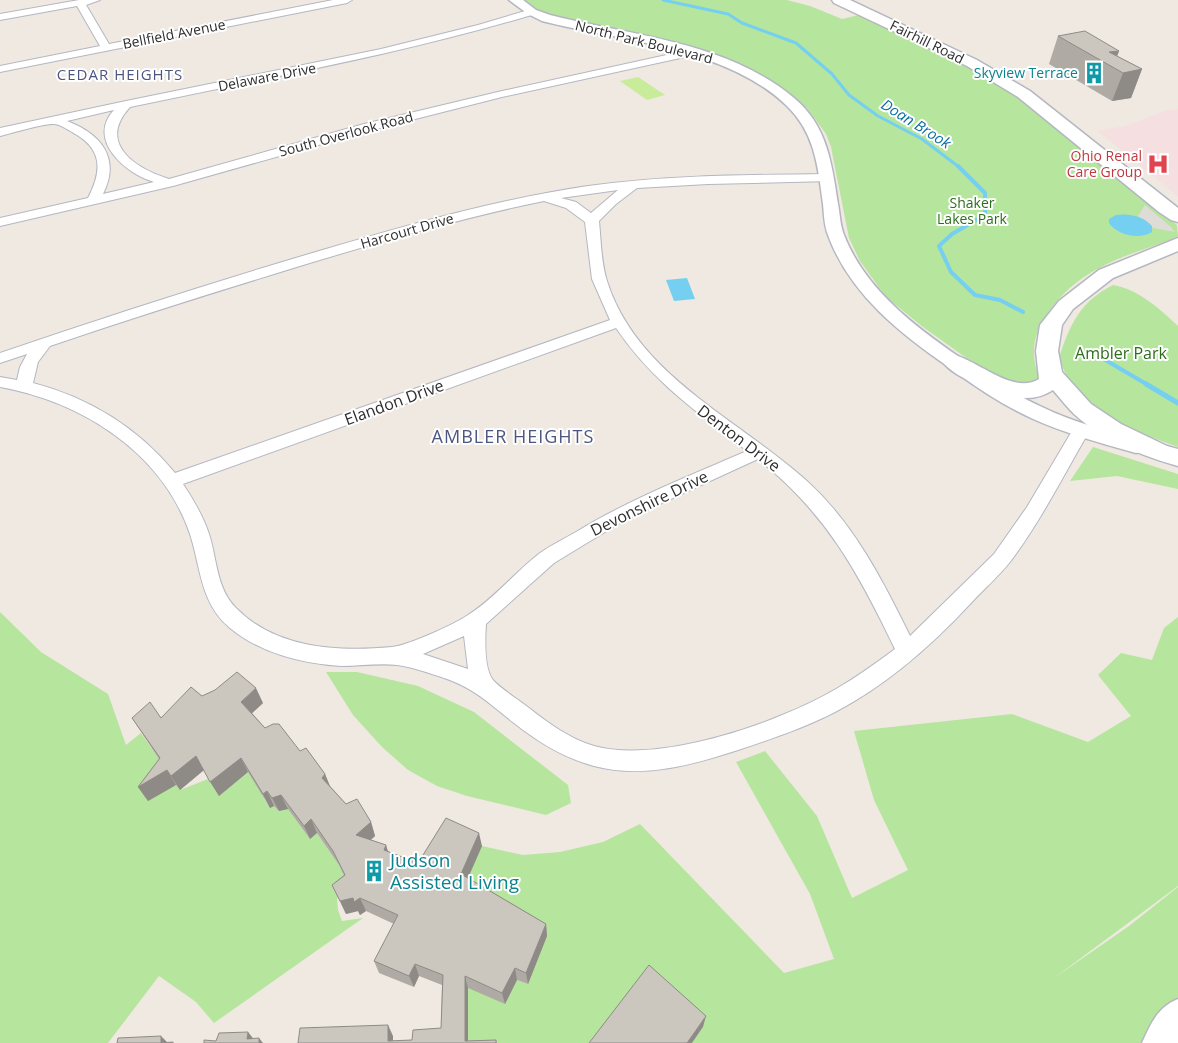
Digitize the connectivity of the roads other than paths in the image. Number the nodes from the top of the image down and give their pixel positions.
1 (95, 0) edge
2 (347, 0) edge
3 (515, 0) edge
4 (839, 0) edge
5 (855, 0) edge
6 (80, 3) junction
7 (532, 12) junction
8 (0, 17) edge
9 (106, 47) junction
10 (694, 52) junction
11 (977, 62) junction
12 (0, 68) edge
13 (126, 104) junction
14 (55, 120) junction
15 (1077, 128) junction
16 (0, 132) edge
17 (828, 178) junction
18 (168, 183) junction
19 (637, 184) junction
20 (542, 198) junction
21 (93, 201) junction
22 (1178, 202) edge
23 (1178, 216) edge
24 (592, 220) junction
25 (0, 222) edge
26 (1172, 248) edge
27 (618, 322) junction
28 (44, 343) junction
29 (0, 358) edge
30 (954, 362) junction
31 (1051, 374) junction
32 (0, 382) edge
33 (25, 385) junction
34 (1081, 430) junction
35 (759, 452) junction
36 (1168, 455) edge
37 (171, 481) junction
38 (476, 621) junction
39 (907, 651) junction
40 (393, 656) junction
41 (486, 687) junction
42 (1178, 1018) edge
43 (1162, 1043) edge

1 - 6 street
2 - 9 street, Bellfield Avenue
3 - 7 street, North Park Boulevard
4 - 11 main road, Fairhill Road
5 - 11 main road, Fairhill Road
6 - 8 street
6 - 9 street
7 - 10 street, North Park Boulevard
7 - 13 street, Delaware Drive
9 - 12 street, Bellfield Avenue
10 - 17 street, North Park Boulevard
10 - 18 street, South Overlook Road
11 - 15 main road, Fairhill Road
13 - 14 street, Delaware Drive
13 - 18 street
14 - 16 street, Delaware Drive
14 - 21 street
15 - 22 main road, Fairhill Road
15 - 23 main road, Fairhill Road
17 - 19 street, Harcourt Drive
17 - 30 street, North Park Boulevard
18 - 21 street, South Overlook Road
19 - 20 street, Harcourt Drive
19 - 24 street
20 - 24 street
20 - 28 street, Harcourt Drive
21 - 25 street, South Overlook Road
24 - 27 street, Denton Drive
26 - 31 main road
27 - 35 street, Denton Drive
27 - 37 street, Elandon Drive
28 - 29 street, Harcourt Drive
28 - 33 street
30 - 31 main road
30 - 34 street, North Park Boulevard
31 - 36 main road
32 - 33 street
33 - 37 street
34 - 36 street, North Park Boulevard
34 - 39 street
35 - 38 street, Devonshire Drive
35 - 39 street, Denton Drive
37 - 40 street
38 - 40 street, Devonshire Drive
38 - 41 street
39 - 41 street
40 - 41 street
42 - 43 main road

